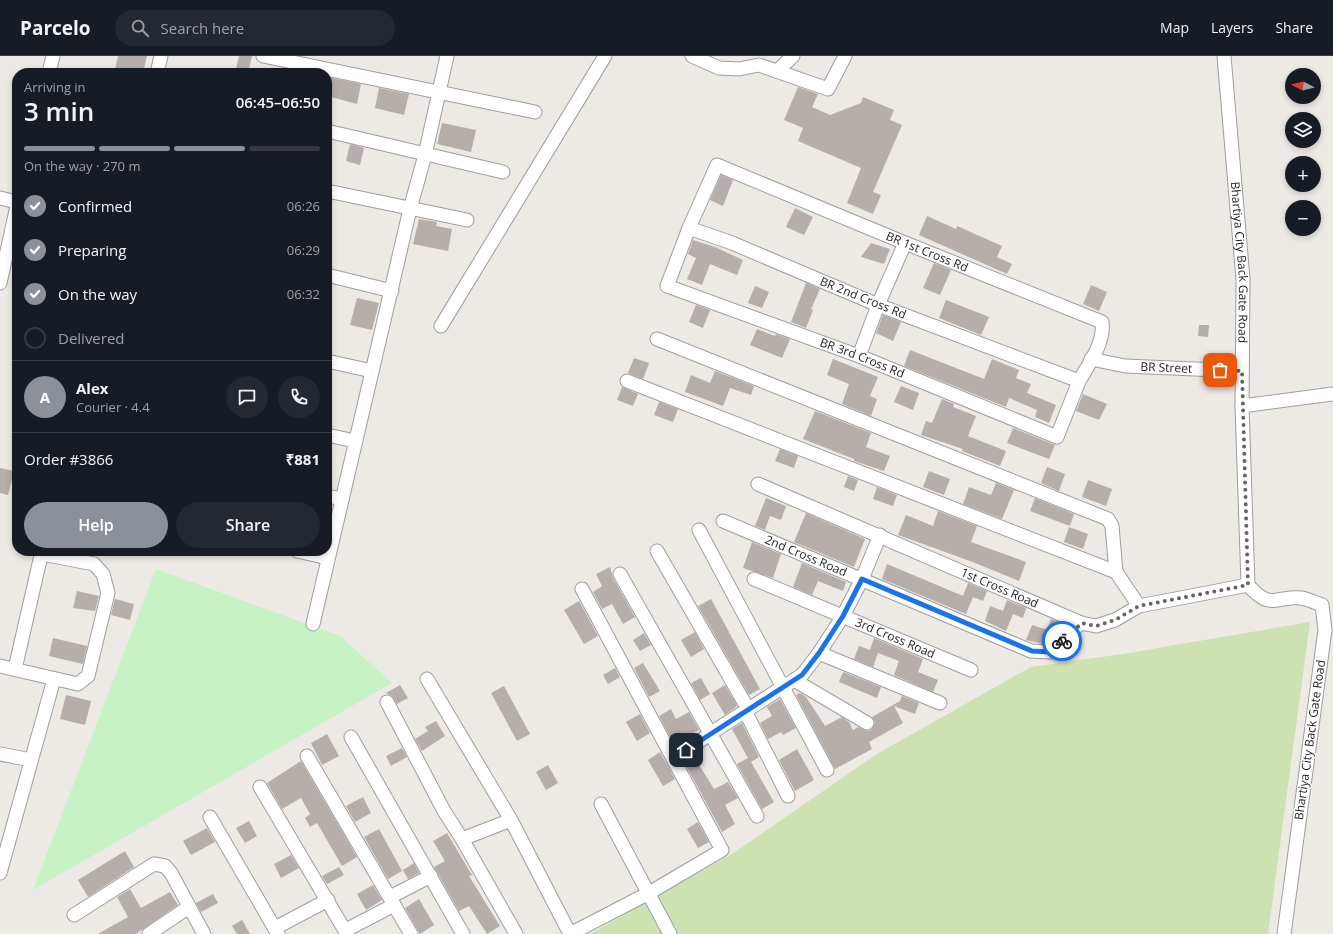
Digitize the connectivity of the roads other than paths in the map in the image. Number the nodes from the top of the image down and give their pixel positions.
1 (53, 56) edge
2 (161, 56) edge
3 (263, 56) edge
4 (447, 56) edge
5 (605, 56) edge
6 (692, 56) edge
7 (793, 56) edge
8 (845, 56) edge
9 (1224, 56) edge
10 (752, 61) edge
11 (50, 68) edge
12 (158, 68) edge
13 (320, 68) edge
14 (332, 71) edge
15 (777, 71) junction
16 (438, 93) junction
17 (535, 112) dead end
18 (332, 132) edge
19 (425, 155) junction
20 (504, 172) dead end
21 (332, 192) edge
22 (0, 198) edge
23 (12, 201) edge
24 (410, 209) junction
25 (467, 220) dead end
26 (689, 228) junction
27 (12, 229) edge
28 (905, 243) junction
29 (332, 276) edge
30 (0, 283) edge
31 (392, 291) junction
32 (878, 304) junction
33 (441, 326) dead end
34 (657, 339) dead end
35 (859, 356) junction
36 (1091, 359) junction
37 (332, 361) edge
38 (372, 371) junction
39 (1242, 371) junction
40 (627, 381) dead end
41 (1079, 381) junction
42 (1333, 394) edge
43 (1242, 406) junction
44 (332, 436) edge
45 (356, 441) junction
46 (758, 484) dead end
47 (332, 497) edge
48 (342, 499) junction
49 (723, 521) dead end
50 (699, 530) dead end
51 (880, 535) junction
52 (332, 541) edge
53 (657, 551) dead end
54 (41, 556) edge
55 (56, 556) edge
56 (319, 556) edge
57 (328, 558) joint
58 (1116, 572) junction
59 (620, 574) dead end
60 (754, 579) dead end
61 (862, 579) junction
62 (1248, 585) junction
63 (582, 589) dead end
64 (1328, 604) edge
65 (1139, 606) junction
66 (843, 616) junction
67 (1082, 623) junction
68 (313, 624) dead end
69 (819, 653) junction
70 (0, 666) edge
71 (15, 669) junction
72 (971, 670) dead end
73 (54, 679) junction
74 (427, 679) dead end
75 (788, 683) junction
76 (387, 702) dead end
77 (940, 703) dead end
78 (747, 710) junction
79 (867, 723) dead end
80 (711, 733) junction
81 (351, 737) dead end
82 (0, 754) edge
83 (308, 756) dead end
84 (674, 759) junction
85 (31, 760) junction
86 (828, 770) dead end
87 (260, 787) dead end
88 (788, 796) dead end
89 (601, 804) dead end
90 (757, 816) dead end
91 (210, 817) dead end
92 (511, 820) junction
93 (462, 839) junction
94 (0, 874) edge
95 (431, 876) junction
96 (649, 893) junction
97 (328, 900) junction
98 (392, 901) junction
99 (189, 907) junction
100 (74, 915) dead end
101 (276, 931) edge
102 (347, 932) edge
103 (149, 934) edge
104 (204, 934) edge
105 (411, 934) edge
106 (463, 934) edge
107 (516, 934) edge
108 (570, 934) edge
109 (670, 934) edge
110 (1284, 934) edge

1 - 11 street
2 - 12 street
3 - 13 street
4 - 16 street
5 - 33 street
6 - 10 street
7 - 15 street
8 - 15 street
9 - 39 street, Bhartiya City Back Gate Road
10 - 15 street
14 - 16 street
16 - 17 street
16 - 19 street
18 - 19 street
19 - 20 street
19 - 24 street
21 - 24 street
22 - 23 street
24 - 25 street
24 - 31 street
26 - 28 street, BR 1st Cross Rd
26 - 32 street, BR 2nd Cross Rd
26 - 35 street, BR 3rd Cross Rd
27 - 30 street
28 - 32 street
28 - 36 street, BR 1st Cross Rd
29 - 31 street
31 - 38 street
32 - 35 street
32 - 41 street, BR 2nd Cross Rd
34 - 58 street
35 - 41 street, BR 3rd Cross Rd
36 - 39 street, BR Street
36 - 41 street
37 - 38 street
38 - 45 street
39 - 43 street, Bhartiya City Back Gate Road
40 - 58 street
42 - 43 street
43 - 62 street, Bhartiya City Back Gate Road
44 - 45 street
45 - 48 street
46 - 51 street, 1st Cross Road
47 - 48 street
48 - 52 street
49 - 61 street, 2nd Cross Road
50 - 75 street
51 - 61 street
51 - 67 street, 1st Cross Road
53 - 78 street
54 - 71 street
55 - 73 street
56 - 57 street
57 - 68 street
58 - 65 street
59 - 80 street
60 - 66 street, 3rd Cross Road
61 - 66 street
61 - 67 street, 2nd Cross Road
62 - 64 street, Bhartiya City Back Gate Road
62 - 65 street, 1st Cross Road
63 - 84 street
64 - 110 street, Bhartiya City Back Gate Road
65 - 67 street, 1st Cross Road
66 - 69 street
66 - 72 street, 3rd Cross Road
69 - 75 street
69 - 77 street
70 - 71 street
71 - 73 street
73 - 85 street
74 - 92 street
75 - 78 street
75 - 79 street
75 - 86 street
76 - 93 street
78 - 80 street
78 - 88 street
80 - 84 street
80 - 90 street
81 - 95 street
82 - 85 street
83 - 98 street
84 - 96 street
85 - 94 street
87 - 97 street
89 - 96 street
91 - 101 street
92 - 93 street
92 - 108 street
93 - 107 street
95 - 98 street
95 - 106 street
96 - 108 street
96 - 109 street
97 - 101 street
97 - 102 street
98 - 102 street
98 - 105 street
99 - 100 street
99 - 103 street
99 - 104 street

